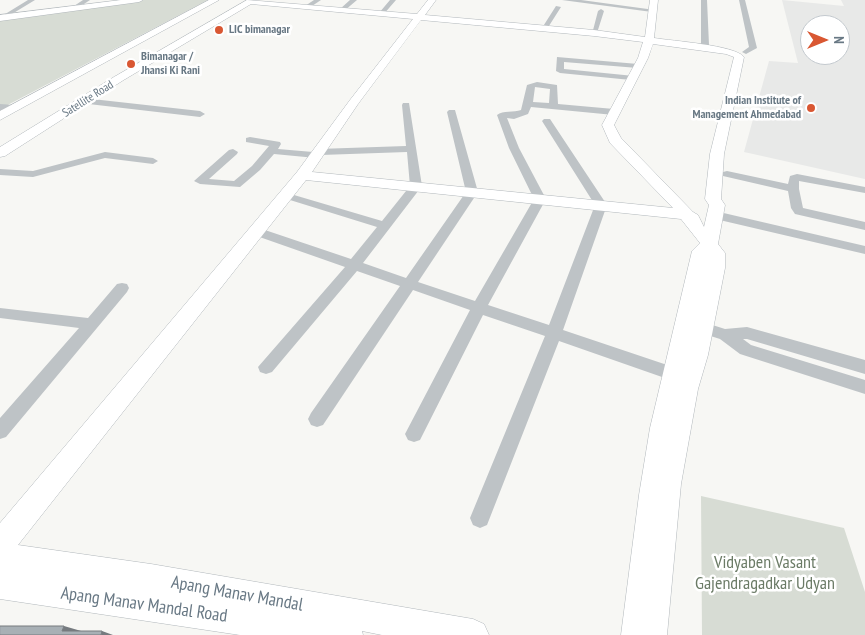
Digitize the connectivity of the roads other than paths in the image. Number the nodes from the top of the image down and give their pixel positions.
1 (32, 0) edge
2 (87, 0) edge
3 (139, 0) edge
4 (318, 0) edge
5 (354, 0) edge
6 (393, 0) edge
7 (432, 0) edge
8 (565, 0) edge
9 (654, 0) edge
10 (661, 0) edge
11 (704, 0) edge
12 (742, 0) edge
13 (127, 1) edge
14 (252, 1) edge
15 (220, 2) edge
16 (603, 5) edge
17 (76, 7) junction
18 (307, 7) junction
19 (558, 7) dead end
20 (342, 10) junction
21 (652, 10) junction
22 (381, 14) junction
23 (2, 17) edge
24 (419, 17) junction
25 (545, 28) junction
26 (594, 33) junction
27 (654, 39) junction
28 (705, 45) junction
29 (742, 53) junction
30 (121, 63) dead end
31 (638, 66) junction
32 (630, 78) junction
33 (742, 90) dead end
34 (83, 101) junction
35 (528, 104) junction
36 (406, 105) dead end
37 (553, 106) junction
38 (0, 108) edge
39 (14, 108) junction
40 (733, 108) junction
41 (452, 112) dead end
42 (614, 112) junction
43 (200, 114) dead end
44 (0, 116) edge
45 (547, 121) dead end
46 (250, 140) dead end
47 (411, 149) junction
48 (271, 151) junction
49 (233, 152) dead end
50 (0, 153) edge
51 (317, 154) junction
52 (153, 161) dead end
53 (0, 172) edge
54 (721, 173) junction
55 (302, 175) junction
56 (416, 186) junction
57 (793, 189) junction
58 (865, 190) edge
59 (472, 192) junction
60 (294, 198) dead end
61 (540, 199) junction
62 (601, 205) junction
63 (682, 210) junction
64 (713, 224) junction
65 (385, 226) junction
66 (865, 226) edge
67 (255, 231) junction
68 (865, 250) edge
69 (354, 265) junction
70 (411, 284) junction
71 (122, 288) dead end
72 (479, 307) junction
73 (0, 314) edge
74 (92, 324) junction
75 (714, 331) junction
76 (554, 333) junction
77 (266, 367) dead end
78 (865, 367) edge
79 (681, 377) junction
80 (865, 387) edge
81 (317, 419) dead end
82 (0, 431) edge
83 (414, 434) dead end
84 (480, 518) dead end
85 (0, 545) edge
86 (0, 558) edge
87 (0, 584) edge
88 (347, 635) edge
89 (473, 635) edge
90 (637, 635) edge
91 (651, 635) edge

1 - 23 street
2 - 17 street
3 - 13 street
4 - 18 street
5 - 20 street
6 - 22 street
7 - 24 street
8 - 16 street
9 - 21 street
10 - 27 street
11 - 28 street
12 - 29 street
13 - 17 street
13 - 23 street
14 - 18 street
14 - 34 street, Satellite Road
15 - 30 street, Satellite Road
15 - 39 street
16 - 21 street
16 - 26 street
17 - 23 street
18 - 20 street
19 - 25 street
20 - 22 street
21 - 27 street
22 - 24 street
24 - 25 street
24 - 51 street
25 - 26 street
26 - 27 street
27 - 28 street
27 - 29 street
27 - 31 street
28 - 29 street
29 - 33 street
29 - 40 street
31 - 32 street
31 - 32 street
32 - 42 street
34 - 43 street
34 - 50 street, Satellite Road
35 - 37 street
35 - 37 street
35 - 61 street
36 - 47 street
37 - 42 street
38 - 39 street
39 - 44 street
40 - 54 street
40 - 54 street
41 - 59 street
42 - 63 street
45 - 62 street
46 - 48 street
47 - 51 street
47 - 56 street
48 - 49 street
48 - 51 street
51 - 55 street
52 - 53 street
54 - 57 street
54 - 64 street
55 - 56 street
55 - 67 street
56 - 59 street
56 - 65 street
57 - 58 street
57 - 66 street
59 - 61 street
59 - 70 street
60 - 65 street
61 - 62 street
61 - 72 street
62 - 63 street
62 - 76 street
63 - 64 street
63 - 64 street
64 - 68 street
64 - 75 street
64 - 79 street
65 - 69 street
67 - 69 street
67 - 85 street
69 - 70 street
69 - 77 street
70 - 72 street
70 - 81 street
71 - 74 street
72 - 76 street
72 - 83 street
73 - 74 street
74 - 82 street
75 - 78 street
75 - 79 street
75 - 80 street
76 - 79 street
76 - 84 street
79 - 90 street
79 - 91 street
86 - 89 street, Apang Manav Mandal
87 - 88 street, Apang Manav Mandal Road

